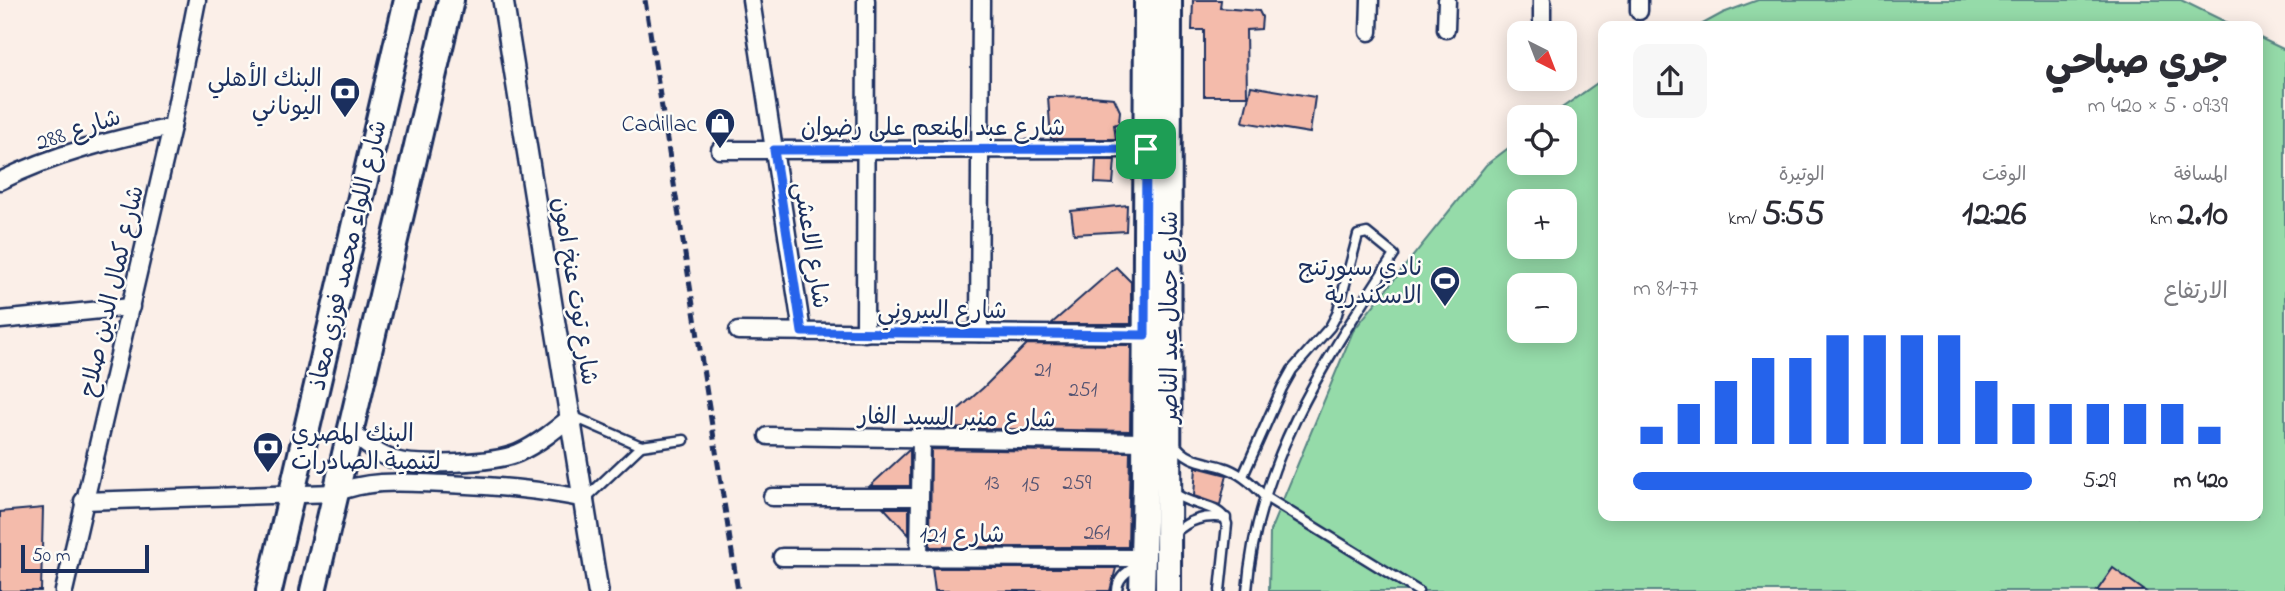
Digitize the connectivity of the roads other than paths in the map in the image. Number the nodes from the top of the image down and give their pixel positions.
1 (197, 0) edge
2 (407, 0) edge
3 (451, 0) edge
4 (503, 0) edge
5 (751, 0) edge
6 (866, 0) edge
7 (981, 0) edge
8 (1147, 0) edge
9 (1169, 0) edge
10 (1370, 0) edge
11 (1447, 0) edge
12 (1542, 0) edge
13 (1542, 21) edge
14 (1446, 29) dead end
15 (1369, 32) dead end
16 (172, 127) junction
17 (980, 149) junction
18 (1146, 149) junction
19 (720, 150) dead end
20 (774, 150) junction
21 (865, 150) junction
22 (0, 181) edge
23 (131, 306) junction
24 (0, 320) edge
25 (738, 331) dead end
26 (802, 332) junction
27 (865, 333) junction
28 (979, 333) junction
29 (1145, 335) junction
30 (572, 416) junction
31 (351, 431) junction
32 (1168, 435) junction
33 (768, 436) dead end
34 (920, 439) junction
35 (684, 440) dead end
36 (1145, 442) junction
37 (641, 446) junction
38 (1242, 476) junction
39 (1157, 486) junction
40 (292, 493) junction
41 (335, 493) junction
42 (1264, 496) junction
43 (772, 497) dead end
44 (920, 497) junction
45 (585, 499) junction
46 (83, 501) junction
47 (1226, 518) junction
48 (1168, 542) junction
49 (782, 557) dead end
50 (919, 557) junction
51 (1142, 560) junction
52 (64, 591) edge
53 (269, 591) edge
54 (313, 591) edge
55 (598, 591) edge
56 (1117, 591) edge
57 (1142, 591) edge
58 (1168, 591) edge
59 (1220, 591) edge
60 (1247, 591) edge
61 (1418, 591) edge

1 - 16 street, شارع كمال الدين صلاح
2 - 40 main road, شارع اللواء محمد فوزي معاذ
3 - 31 main road, شارع اللواء محمد فوزي معاذ
4 - 30 street, شارع توت عنخ امون
5 - 20 street, شارع الاعشى
6 - 21 street
7 - 17 street
8 - 18 main road, شارع جمال عبد الناصر
9 - 32 main road, شارع جمال عبد الناصر
10 - 15 street
11 - 14 street
12 - 13 street
16 - 22 street, شارع 288
16 - 23 street, شارع كمال الدين صلاح
17 - 18 street, شارع عبد المنعم على رضوان
17 - 21 street, شارع عبد المنعم على رضوان
17 - 28 street
18 - 29 main road, شارع جمال عبد الناصر
19 - 20 street, شارع عبد المنعم على رضوان
20 - 21 street, شارع عبد المنعم على رضوان
20 - 26 street, شارع الاعشى
21 - 27 street
23 - 24 street
23 - 46 street, شارع كمال الدين صلاح
25 - 26 street, شارع البيروني
26 - 27 street, شارع البيروني
27 - 28 street, شارع البيروني
28 - 29 street, شارع البيروني
29 - 36 main road, شارع جمال عبد الناصر
30 - 31 street
30 - 37 lane
30 - 45 street, شارع توت عنخ امون
31 - 41 main road, شارع اللواء محمد فوزي معاذ
32 - 38 lane
32 - 39 main road, شارع جمال عبد الناصر
33 - 34 street, شارع منير السيد الفار
34 - 36 street, شارع منير السيد الفار
34 - 44 street
35 - 37 lane
36 - 39 main road, شارع جمال عبد الناصر
37 - 45 lane
38 - 42 lane
38 - 42 lane
39 - 47 lane
39 - 48 main road, شارع جمال عبد الناصر
39 - 51 main road, شارع جمال عبد الناصر
40 - 41 street
40 - 46 street
40 - 53 main road, شارع اللواء محمد فوزي معاذ
41 - 45 street
41 - 54 main road, شارع اللواء محمد فوزي معاذ
42 - 60 lane
42 - 61 lane
43 - 44 street
44 - 50 street
45 - 55 street, شارع توت عنخ امون
46 - 52 street, شارع كمال الدين صلاح
47 - 48 lane
47 - 59 lane
48 - 58 main road, شارع جمال عبد الناصر
49 - 50 street, شارع 121
50 - 51 street, شارع 121
51 - 56 lane
51 - 57 main road, شارع جمال عبد الناصر

